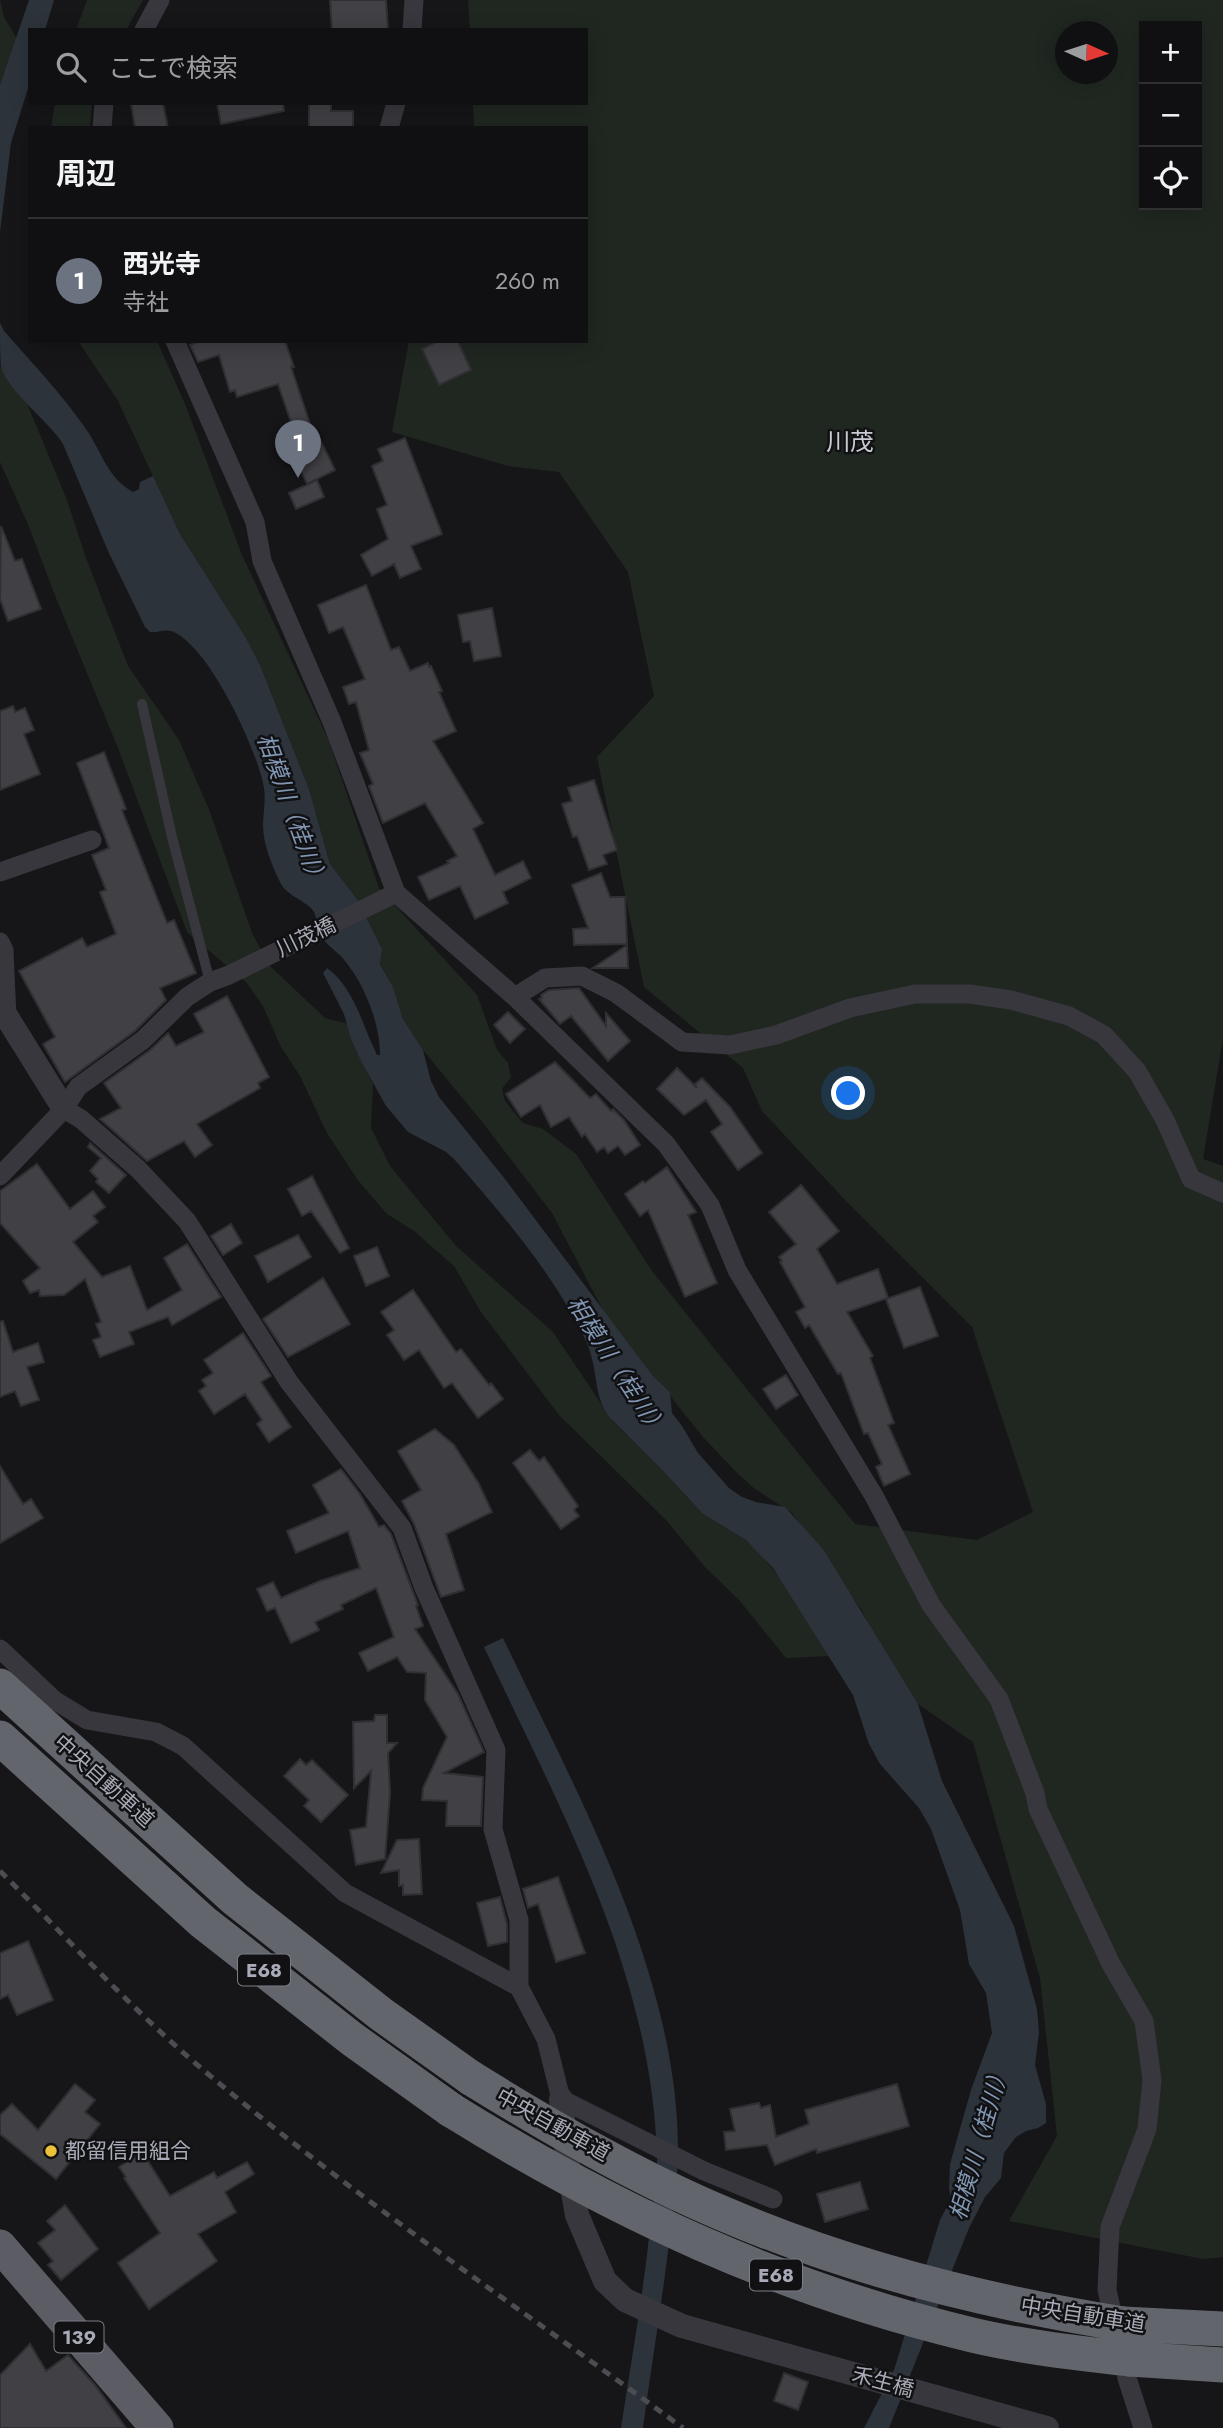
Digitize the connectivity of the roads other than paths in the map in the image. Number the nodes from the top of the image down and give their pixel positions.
1 (160, 0) edge
2 (414, 0) edge
3 (145, 28) edge
4 (412, 28) edge
5 (104, 105) edge
6 (395, 105) edge
7 (102, 126) edge
8 (390, 126) edge
9 (176, 343) edge
10 (142, 704) dead end
11 (92, 841) dead end
12 (0, 872) edge
13 (389, 896) junction
14 (0, 942) edge
15 (210, 982) junction
16 (515, 997) junction
17 (4, 1012) edge
18 (64, 1108) junction
19 (0, 1176) edge
20 (1223, 1193) edge
21 (0, 1649) edge
22 (0, 1686) edge
23 (0, 1738) edge
24 (519, 1987) junction
25 (561, 2099) junction
26 (773, 2199) dead end
27 (0, 2246) edge
28 (1223, 2329) edge
29 (1223, 2365) edge
30 (157, 2428) edge
31 (1047, 2428) edge
32 (1143, 2428) edge

1 - 3 street
2 - 4 street
5 - 7 street
6 - 8 street
9 - 13 street
10 - 15 lane
11 - 12 street
13 - 15 street, 川茂橋
13 - 16 street
14 - 17 street
15 - 18 street, 川茂橋
16 - 20 street
16 - 32 street
17 - 18 street
18 - 19 street, 川茂橋
18 - 24 street
21 - 24 street
22 - 28 highway, 中央自動車道 / E68, bridge
23 - 29 highway, 中央自動車道 / E68, bridge
24 - 25 street
25 - 26 street
25 - 31 street, 禾生橋
27 - 30 highway, 139

